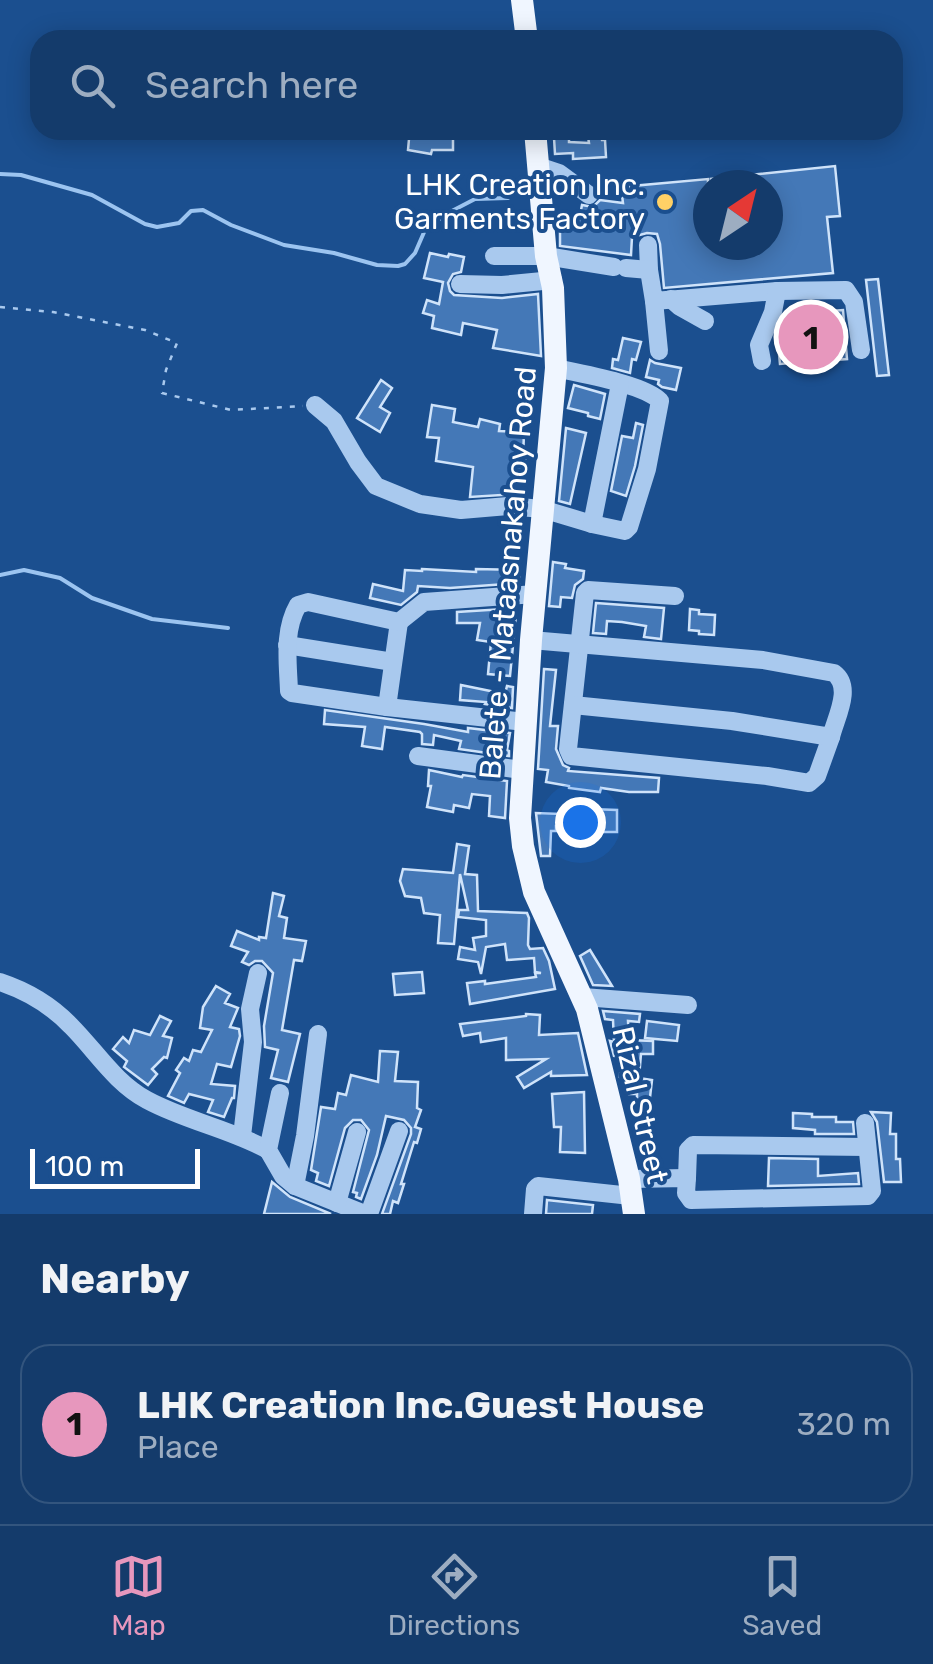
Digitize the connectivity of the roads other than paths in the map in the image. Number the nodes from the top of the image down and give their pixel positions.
1 (522, 0) edge
2 (526, 30) edge
3 (536, 140) edge
4 (538, 166) junction
5 (590, 194) dead end
6 (648, 245) dead end
7 (494, 256) dead end
8 (546, 256) junction
9 (649, 270) junction
10 (553, 280) junction
11 (460, 284) dead end
12 (777, 291) junction
13 (662, 300) junction
14 (705, 321) dead end
15 (861, 350) dead end
16 (659, 351) dead end
17 (762, 362) dead end
18 (556, 368) junction
19 (620, 384) junction
20 (314, 405) road end
21 (542, 509) junction
22 (592, 524) junction
23 (535, 594) junction
24 (675, 596) dead end
25 (398, 622) junction
26 (531, 640) junction
27 (578, 643) junction
28 (288, 645) junction
29 (393, 662) junction
30 (573, 705) junction
31 (388, 708) junction
32 (525, 722) junction
33 (831, 736) junction
34 (418, 756) dead end
35 (522, 770) junction
36 (258, 973) dead end
37 (0, 985) edge
38 (585, 1003) junction
39 (688, 1004) dead end
40 (318, 1034) dead end
41 (280, 1093) dead end
42 (865, 1123) dead end
43 (399, 1131) dead end
44 (357, 1132) dead end
45 (242, 1136) junction
46 (867, 1148) junction
47 (268, 1150) junction
48 (687, 1178) junction
49 (295, 1186) junction
50 (631, 1196) edge
51 (336, 1203) junction
52 (367, 1214) edge
53 (533, 1214) edge

1 - 2 main road
3 - 4 main road, Balete - Mataasnakahoy Road
4 - 5 street
4 - 8 main road, Balete - Mataasnakahoy Road
6 - 9 street
7 - 8 street
8 - 9 street
8 - 10 main road, Balete - Mataasnakahoy Road
9 - 13 street
10 - 11 street
10 - 18 main road, Balete - Mataasnakahoy Road
12 - 13 street
12 - 15 street
12 - 17 street
13 - 14 street
13 - 16 street
18 - 19 street
18 - 21 main road, Balete - Mataasnakahoy Road
19 - 22 street
19 - 22 street
20 - 21 street
21 - 22 street
21 - 23 main road, Balete - Mataasnakahoy Road
23 - 25 street
23 - 26 main road, Balete - Mataasnakahoy Road
24 - 27 street
25 - 28 street
25 - 29 street
26 - 27 street
26 - 32 main road, Balete - Mataasnakahoy Road
27 - 30 street
27 - 33 street
28 - 29 street
28 - 31 street
29 - 31 street
30 - 33 street
30 - 33 street
31 - 32 street
32 - 35 main road, Balete - Mataasnakahoy Road
34 - 35 street
35 - 38 main road, Balete - Mataasnakahoy Road
36 - 45 street
37 - 45 street
38 - 39 street
38 - 50 main road, Rizal Street
40 - 49 street
41 - 47 street
42 - 46 street
43 - 52 street
44 - 51 street
45 - 47 street
46 - 48 street
46 - 48 street
47 - 49 street
48 - 50 street
49 - 51 street
50 - 53 street
51 - 52 street

